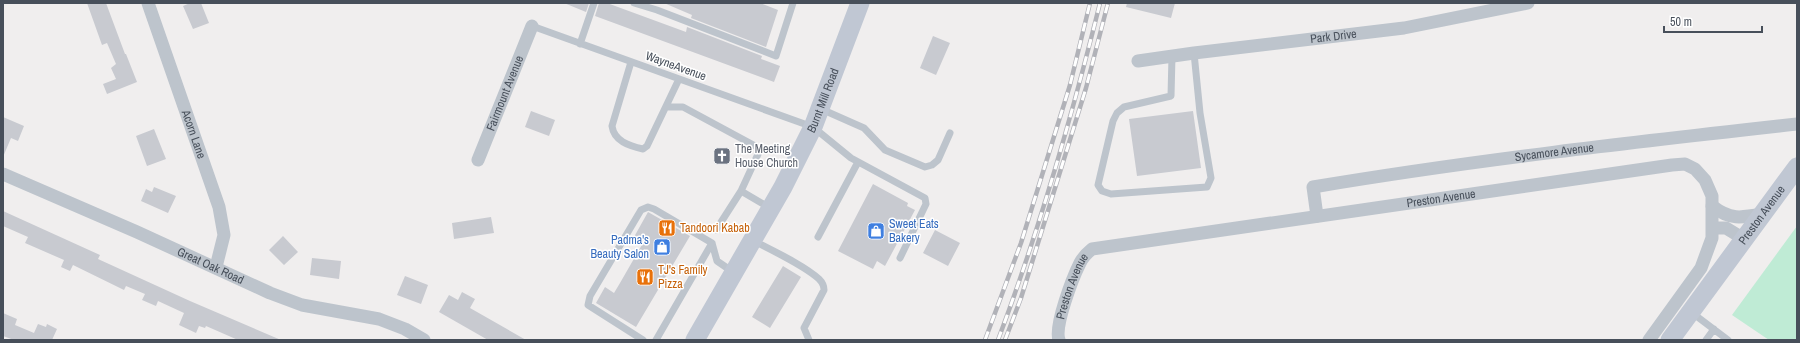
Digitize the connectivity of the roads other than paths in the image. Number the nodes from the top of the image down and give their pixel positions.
1 (148, 3) edge
2 (594, 3) edge
3 (634, 3) edge
4 (793, 3) edge
5 (860, 3) edge
6 (1528, 3) edge
7 (532, 26) joint
8 (580, 44) junction
9 (1194, 53) junction
10 (1172, 56) junction
11 (1138, 61) dead end
12 (632, 62) junction
13 (679, 79) junction
14 (666, 107) junction
15 (820, 109) junction
16 (1797, 124) edge
17 (813, 127) junction
18 (950, 133) dead end
19 (478, 160) dead end
20 (858, 162) junction
21 (1797, 167) edge
22 (3, 174) edge
23 (741, 191) junction
24 (1712, 206) junction
25 (770, 209) junction
26 (1762, 214) junction
27 (1318, 216) junction
28 (1713, 228) junction
29 (716, 230) dead end
30 (818, 238) dead end
31 (1744, 239) junction
32 (752, 240) junction
33 (712, 243) junction
34 (900, 258) dead end
35 (216, 267) junction
36 (734, 272) junction
37 (1690, 312) junction
38 (1714, 329) junction
39 (424, 340) edge
40 (643, 340) edge
41 (656, 340) edge
42 (695, 340) edge
43 (809, 340) edge
44 (1059, 340) edge
45 (1649, 340) edge
46 (1670, 340) edge
47 (1706, 340) edge
48 (1728, 340) edge

1 - 35 street, Acorn Lane
2 - 8 lane
3 - 4 lane
5 - 15 main road, Burnt Mill Road
6 - 9 street, Park Drive
7 - 8 lane, WayneAvenue
7 - 19 street, Fairmount Avenue
8 - 12 lane, WayneAvenue
9 - 10 street, Park Drive
9 - 10 lane
10 - 11 street, Park Drive
12 - 13 lane, WayneAvenue
12 - 14 lane
13 - 14 lane
13 - 17 lane, WayneAvenue
14 - 23 lane
15 - 17 main road, Burnt Mill Road
15 - 18 lane
16 - 27 street, Sycamore Avenue
17 - 20 lane, WayneAvenue
17 - 25 main road, Burnt Mill Road
20 - 30 lane
20 - 34 lane, WayneAvenue
21 - 26 main road, Preston Avenue
22 - 35 street, Great Oak Road
23 - 25 lane
23 - 29 lane
24 - 26 street
24 - 27 street, Preston Avenue
24 - 28 street, Preston Avenue
25 - 32 main road, Burnt Mill Road
26 - 31 main road, Preston Avenue
27 - 44 street, Preston Avenue
28 - 31 street
28 - 45 street, Preston Avenue
31 - 37 main road, Preston Avenue
32 - 36 main road, Burnt Mill Road
32 - 43 lane
33 - 36 lane
33 - 40 lane
33 - 41 lane
35 - 39 street, Great Oak Road
36 - 42 main road, Burnt Mill Road
37 - 38 lane
37 - 46 main road, Preston Avenue
38 - 47 lane
38 - 48 lane

